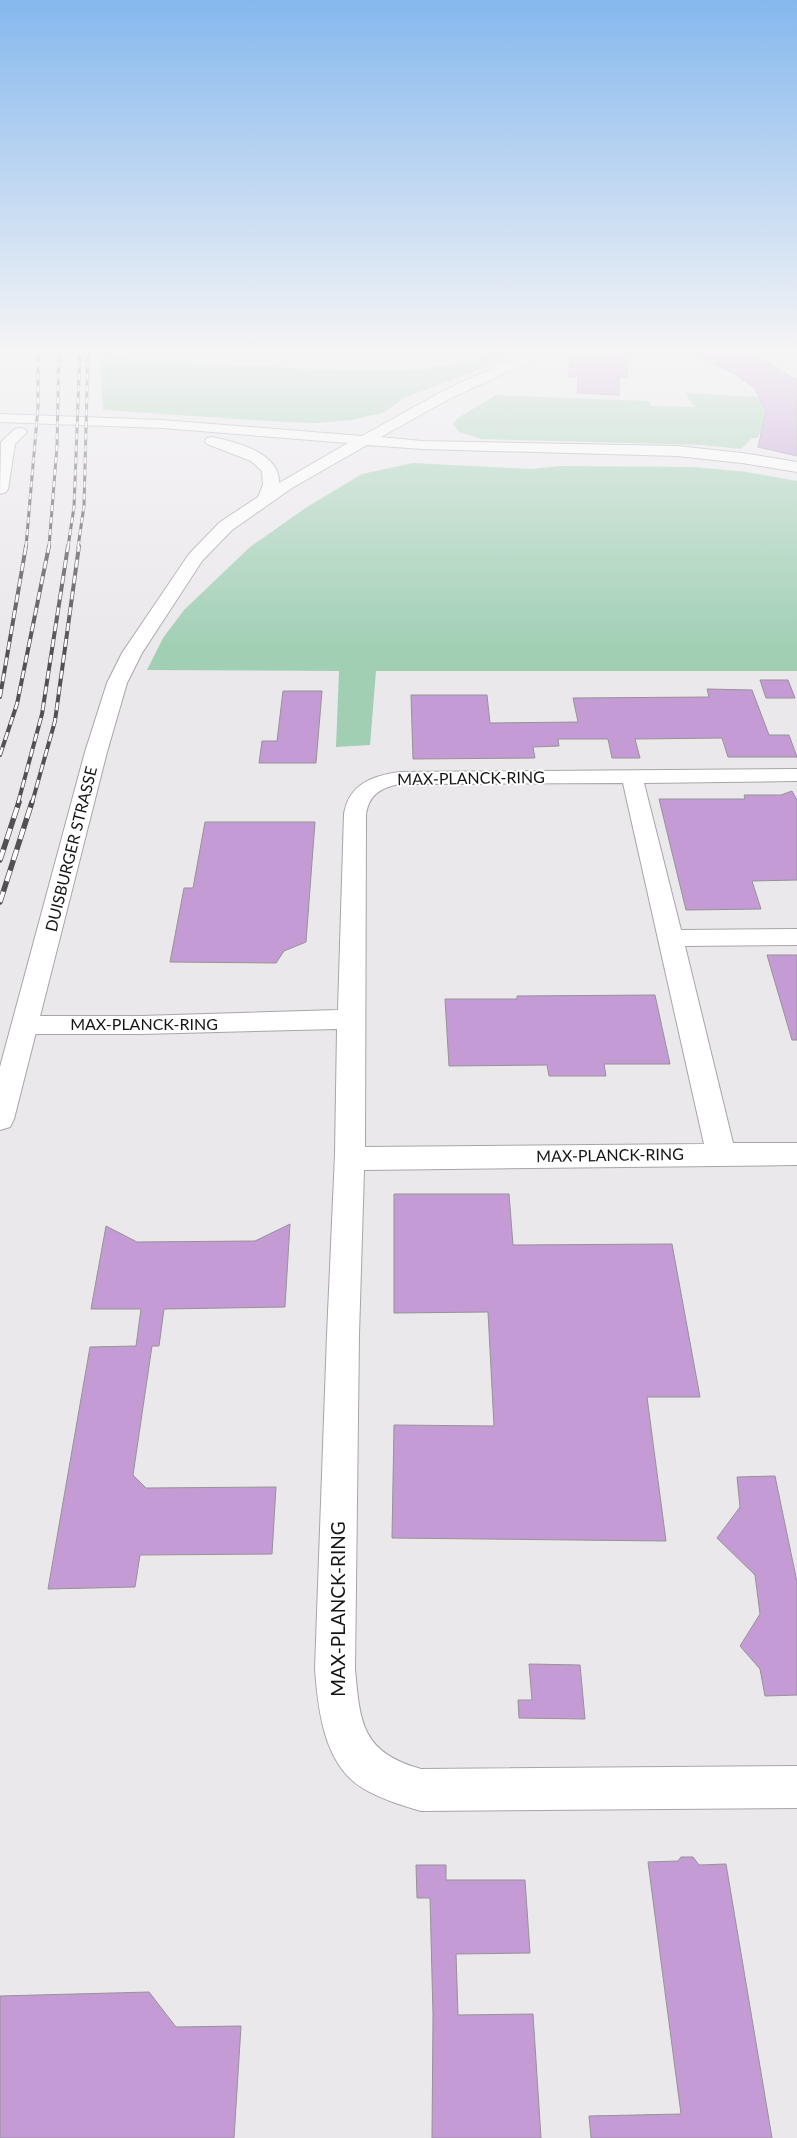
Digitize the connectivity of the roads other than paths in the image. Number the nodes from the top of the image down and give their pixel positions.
1 (7, 451) edge
2 (239, 451) edge
3 (342, 451) edge
4 (345, 451) joint
5 (362, 451) edge
6 (398, 451) edge
7 (665, 451) edge
8 (797, 467) edge
9 (797, 473) edge
10 (0, 489) edge
11 (266, 497) junction
12 (252, 527) dead end
13 (232, 543) dead end
14 (172, 593) junction
15 (797, 775) edge
16 (632, 776) junction
17 (797, 937) edge
18 (670, 938) junction
19 (351, 1019) junction
20 (26, 1025) junction
21 (0, 1118) edge
22 (721, 1154) junction
23 (797, 1154) edge
24 (350, 1159) junction
25 (797, 1788) edge

1 - 10 main road
2 - 11 main road
3 - 4 main road
4 - 11 main road, DUISBURGER STRASSE
5 - 12 main road
6 - 9 main road
7 - 8 main road
11 - 14 main road, DUISBURGER STRASSE
13 - 14 main road, DUISBURGER STRASSE
14 - 20 main road, DUISBURGER STRASSE
15 - 16 main road, MAX-PLANCK-RING
16 - 18 main road
16 - 19 main road, MAX-PLANCK-RING
17 - 18 main road
18 - 22 main road
19 - 20 main road, MAX-PLANCK-RING
19 - 24 main road, MAX-PLANCK-RING
20 - 21 main road, DUISBURGER STRASSE
22 - 23 main road, MAX-PLANCK-RING
22 - 24 main road, MAX-PLANCK-RING
24 - 25 main road, MAX-PLANCK-RING

